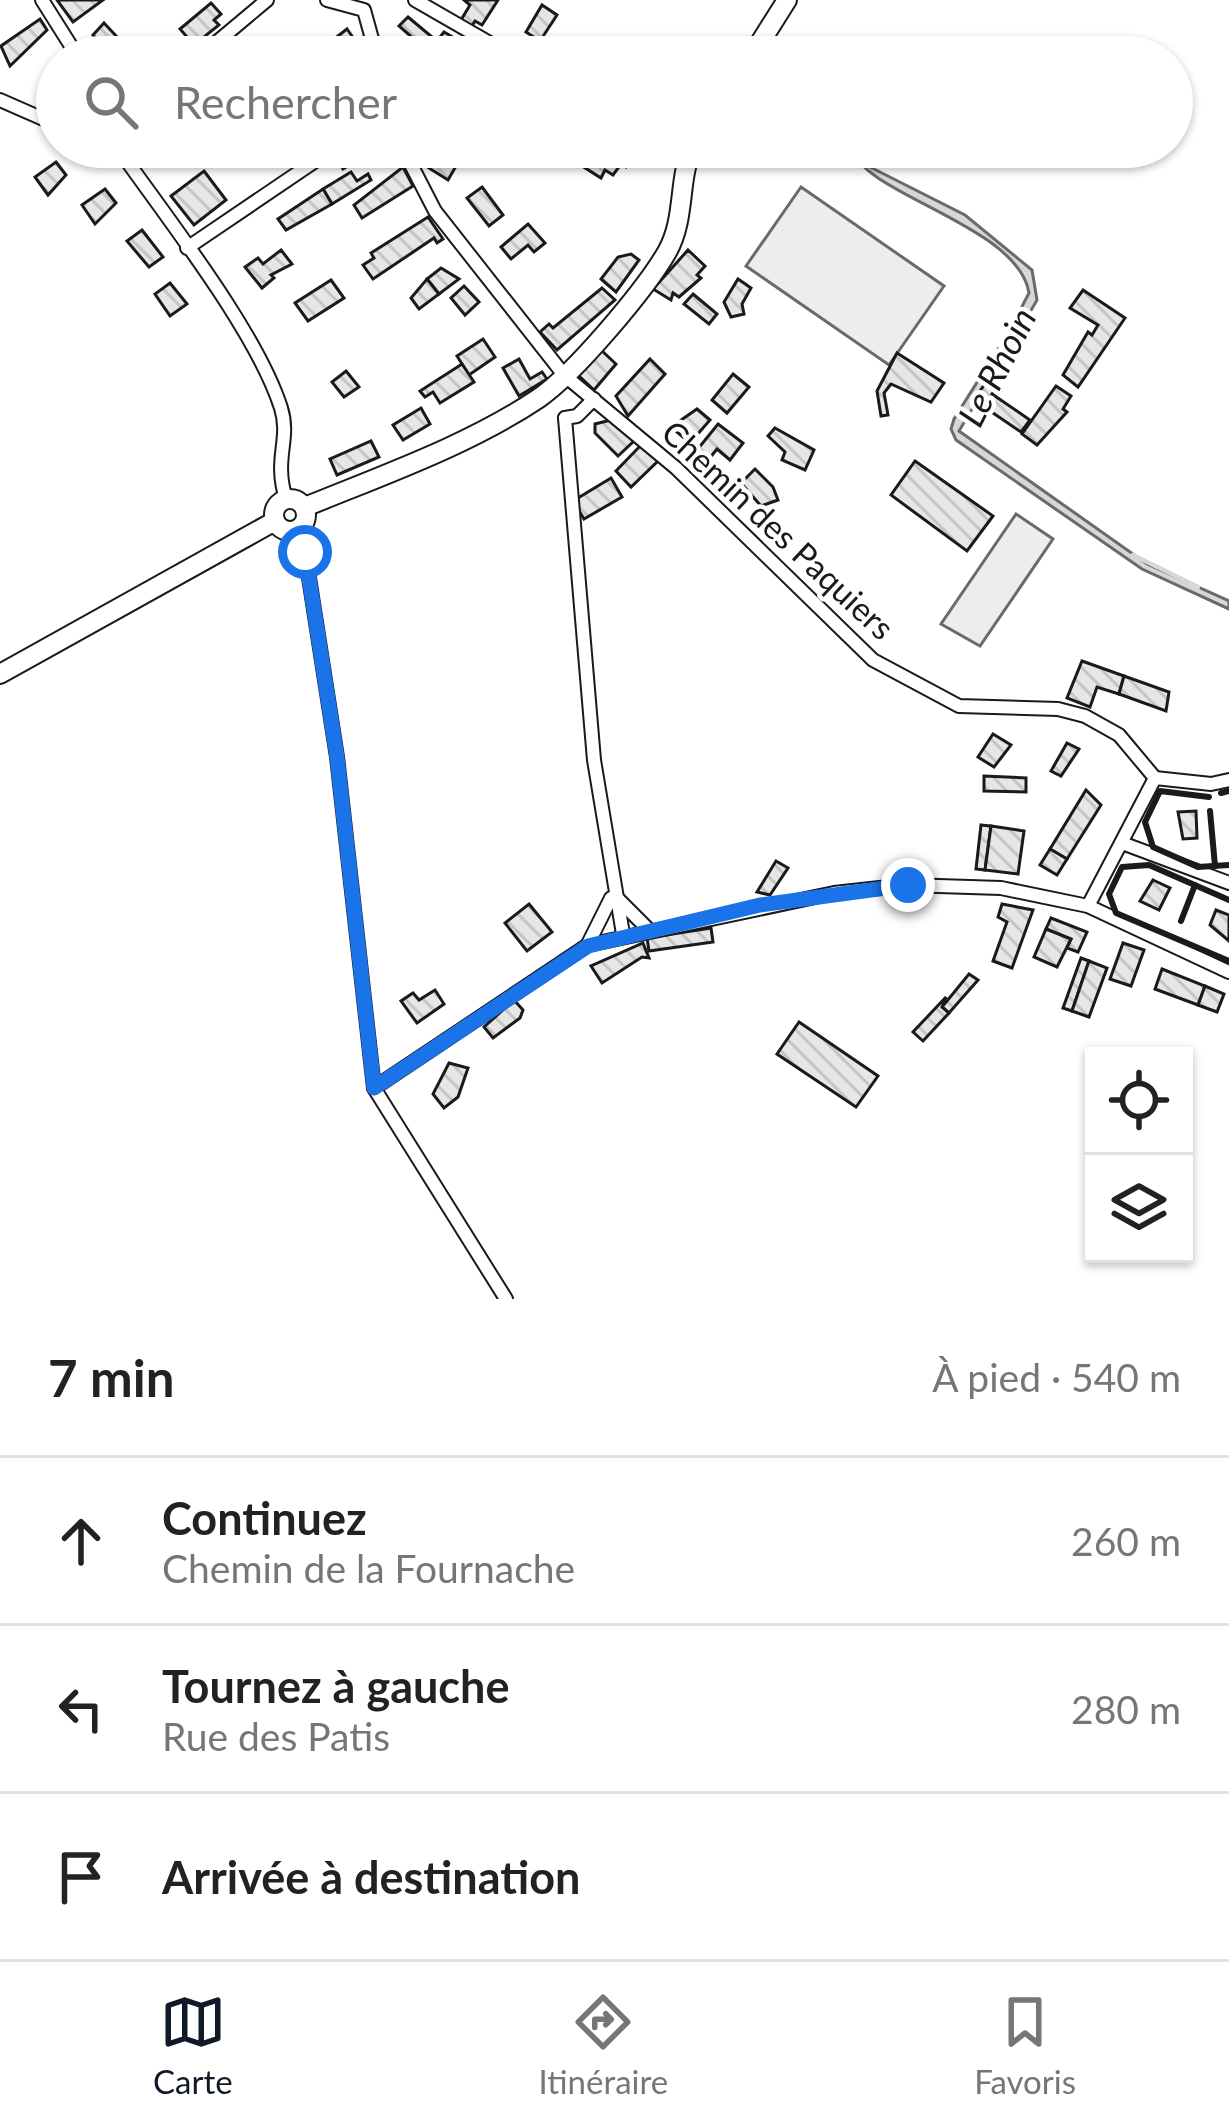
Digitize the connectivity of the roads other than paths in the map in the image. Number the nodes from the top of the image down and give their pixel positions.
1 (43, 0) edge
2 (267, 0) edge
3 (327, 0) edge
4 (415, 0) edge
5 (787, 0) edge
6 (367, 5) edge
7 (65, 36) edge
8 (224, 36) edge
9 (373, 36) edge
10 (478, 36) edge
11 (764, 36) edge
12 (0, 100) edge
13 (36, 115) edge
14 (132, 168) edge
15 (304, 168) edge
16 (413, 168) edge
17 (687, 168) edge
18 (187, 248) junction
19 (564, 374) junction
20 (541, 397) junction
21 (594, 400) junction
22 (565, 418) junction
23 (295, 503) junction
24 (275, 521) junction
25 (296, 530) junction
26 (0, 674) edge
27 (1155, 778) junction
28 (1229, 780) edge
29 (1122, 843) junction
30 (1229, 884) edge
31 (612, 891) junction
32 (1088, 906) junction
33 (650, 931) junction
34 (623, 934) junction
35 (588, 946) junction
36 (1229, 972) edge
37 (374, 1088) junction
38 (506, 1299) edge

1 - 7 street
2 - 8 street
3 - 6 street
4 - 10 street
5 - 11 street
6 - 9 street
12 - 13 street
14 - 18 street
15 - 18 street
16 - 19 street, Chemin des Paquiers
17 - 19 street
18 - 23 street
19 - 20 street
19 - 21 street, Chemin des Paquiers
20 - 22 street
20 - 23 street
21 - 22 street
21 - 27 street, Chemin des Paquiers
22 - 31 street
23 - 24 street
23 - 25 street
24 - 25 street
24 - 26 street
25 - 37 street
27 - 28 street
27 - 29 street
29 - 30 street
29 - 32 street
31 - 33 street
31 - 34 street
31 - 35 street
32 - 33 street
32 - 36 street
33 - 34 street
34 - 35 street
35 - 37 street
37 - 38 street

